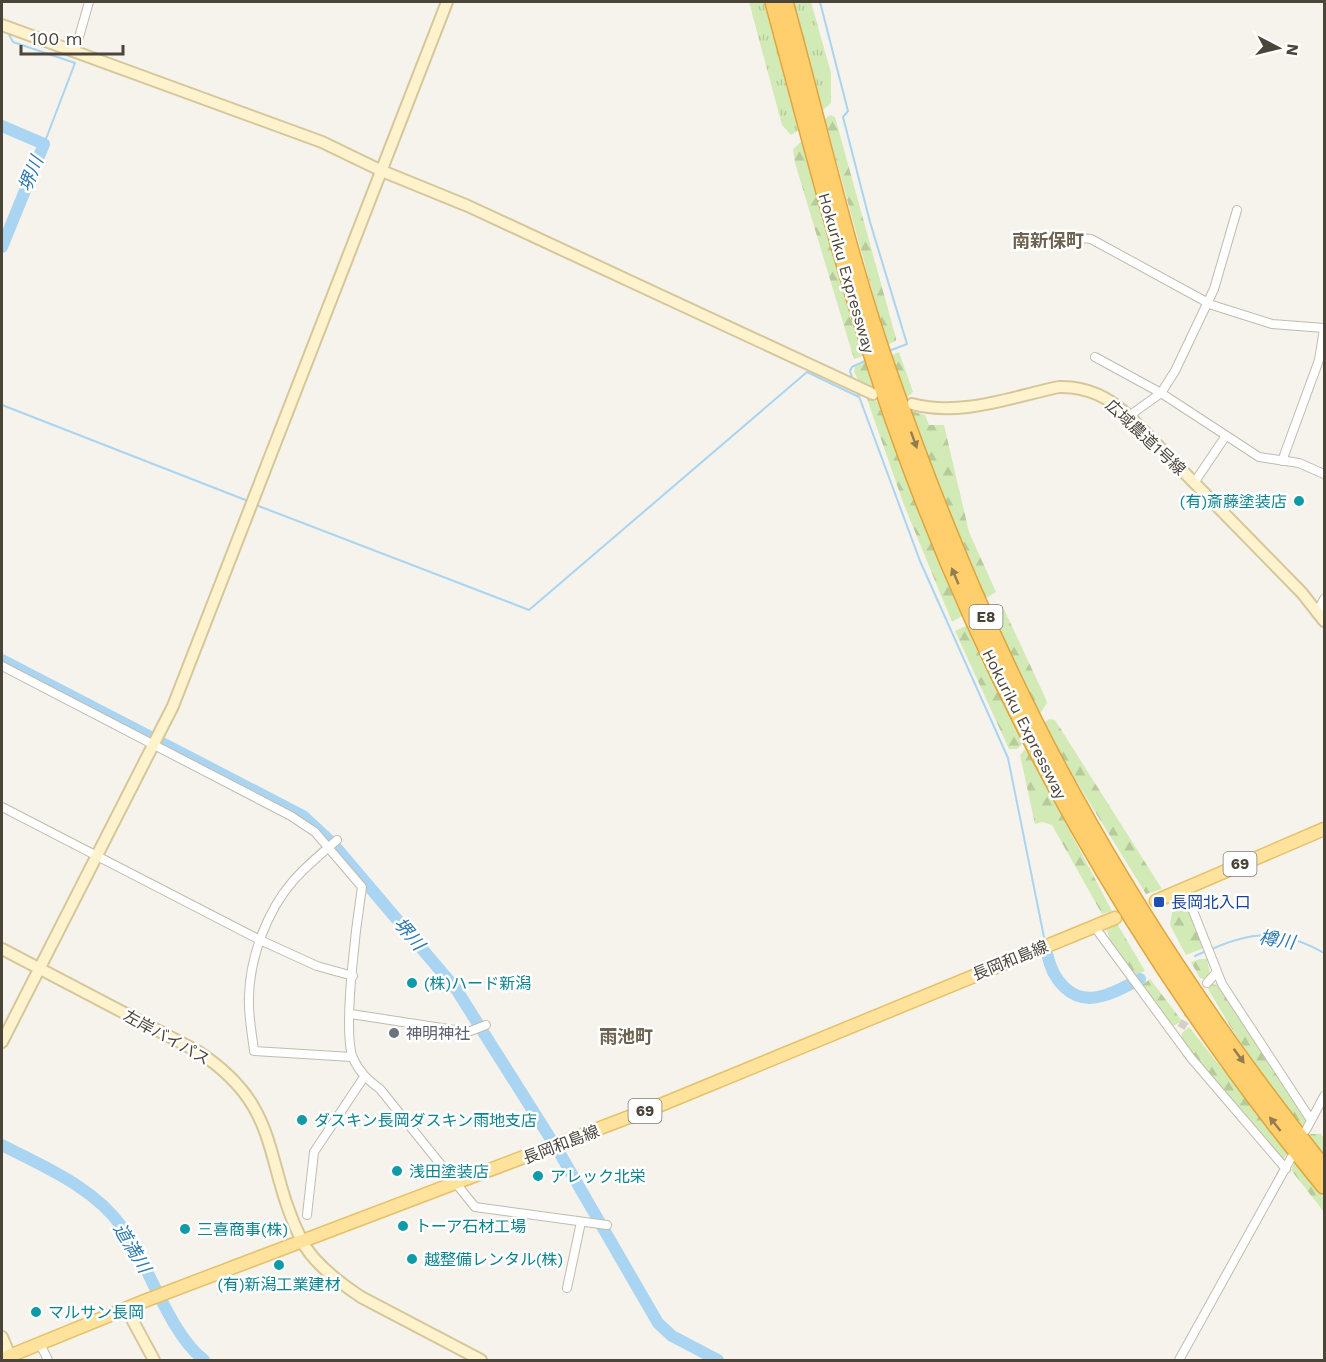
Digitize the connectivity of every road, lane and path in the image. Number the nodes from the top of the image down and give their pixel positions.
1 (89, 2) edge
2 (447, 2) edge
3 (773, 2) edge
4 (785, 2) edge
5 (2, 25) edge
6 (75, 51) junction
7 (382, 171) junction
8 (1237, 210) dead end
9 (1054, 235) dead end
10 (1208, 303) junction
11 (1324, 329) edge
12 (1095, 357) dead end
13 (1161, 393) junction
14 (873, 394) dead end
15 (912, 404) dead end
16 (1129, 416) junction
17 (1226, 437) junction
18 (1282, 461) junction
19 (1324, 474) edge
20 (1194, 483) junction
21 (1324, 599) edge
22 (1321, 610) edge
23 (1324, 621) edge
24 (2, 666) edge
25 (153, 744) junction
26 (2, 807) edge
27 (1324, 829) edge
28 (337, 840) dead end
29 (328, 848) junction
30 (98, 855) junction
31 (1184, 888) junction
32 (1156, 901) dead end
33 (1115, 918) dead end
34 (1094, 926) junction
35 (260, 940) junction
36 (2, 949) edge
37 (39, 969) junction
38 (1216, 973) junction
39 (353, 976) junction
40 (1207, 983) dead end
41 (351, 1014) junction
42 (486, 1025) dead end
43 (1181, 1028) tunnel mouth
44 (1175, 1038) junction
45 (2, 1042) edge
46 (352, 1057) junction
47 (364, 1077) junction
48 (1324, 1096) edge
49 (1311, 1120) junction
50 (1306, 1130) dead end
51 (1291, 1158) dead end
52 (1324, 1168) edge
53 (1286, 1169) junction
54 (457, 1183) junction
55 (1324, 1186) edge
56 (307, 1215) dead end
57 (580, 1222) junction
58 (607, 1225) dead end
59 (303, 1242) junction
60 (567, 1288) dead end
61 (127, 1310) junction
62 (2, 1337) edge
63 (40, 1344) junction
64 (6, 1358) edge
65 (48, 1360) edge
66 (154, 1360) edge
67 (481, 1360) edge
68 (1179, 1360) edge

1 - 6 street
2 - 7 street
55 -> 3 highway, Hokuriku Expressway / E8
4 -> 52 highway, Hokuriku Expressway / E8
5 - 6 street
6 - 7 street
7 - 14 street
7 - 25 street
8 - 10 street
9 - 10 street
10 - 11 street
10 - 13 street
11 - 18 street
12 - 13 street
13 - 16 street
13 - 17 street
15 - 16 street, 広域農道1号線
16 - 20 street, 広域農道1号線
17 - 18 street
17 - 20 street
18 - 19 street
20 - 22 street, 広域農道1号線
21 - 22 street
22 - 23 street, 広域農道1号線
24 - 25 street
25 - 29 street
25 - 30 street
26 - 30 street
27 - 31 main road, 69
28 - 29 street
29 - 35 street
29 - 39 street
30 - 35 street
30 - 37 street
31 - 32 main road, 69
31 - 38 street
33 - 34 main road, 長岡和島線 / 69
34 - 44 street
34 - 54 main road, 長岡和島線 / 69
35 - 39 street
35 - 46 street
36 - 37 street, 左岸バイパス
37 - 45 street
37 - 59 street, 左岸バイパス
38 - 40 street
38 - 49 street
39 - 41 street
41 - 42 street
41 - 46 street
43 - 44 street
44 - 53 street
46 - 47 street
47 - 54 street
47 - 56 street
48 - 49 street
49 - 50 street
51 - 53 street
53 - 68 street
54 - 57 street
54 - 59 main road, 長岡和島線 / 69
57 - 58 street
57 - 60 street
59 - 61 main road, 長岡和島線 / 69
59 - 67 street, 左岸バイパス
61 - 63 main road, 長岡和島線 / 69
61 - 66 street
62 - 64 street
63 - 64 main road, 長岡和島線 / 69
63 - 65 street

